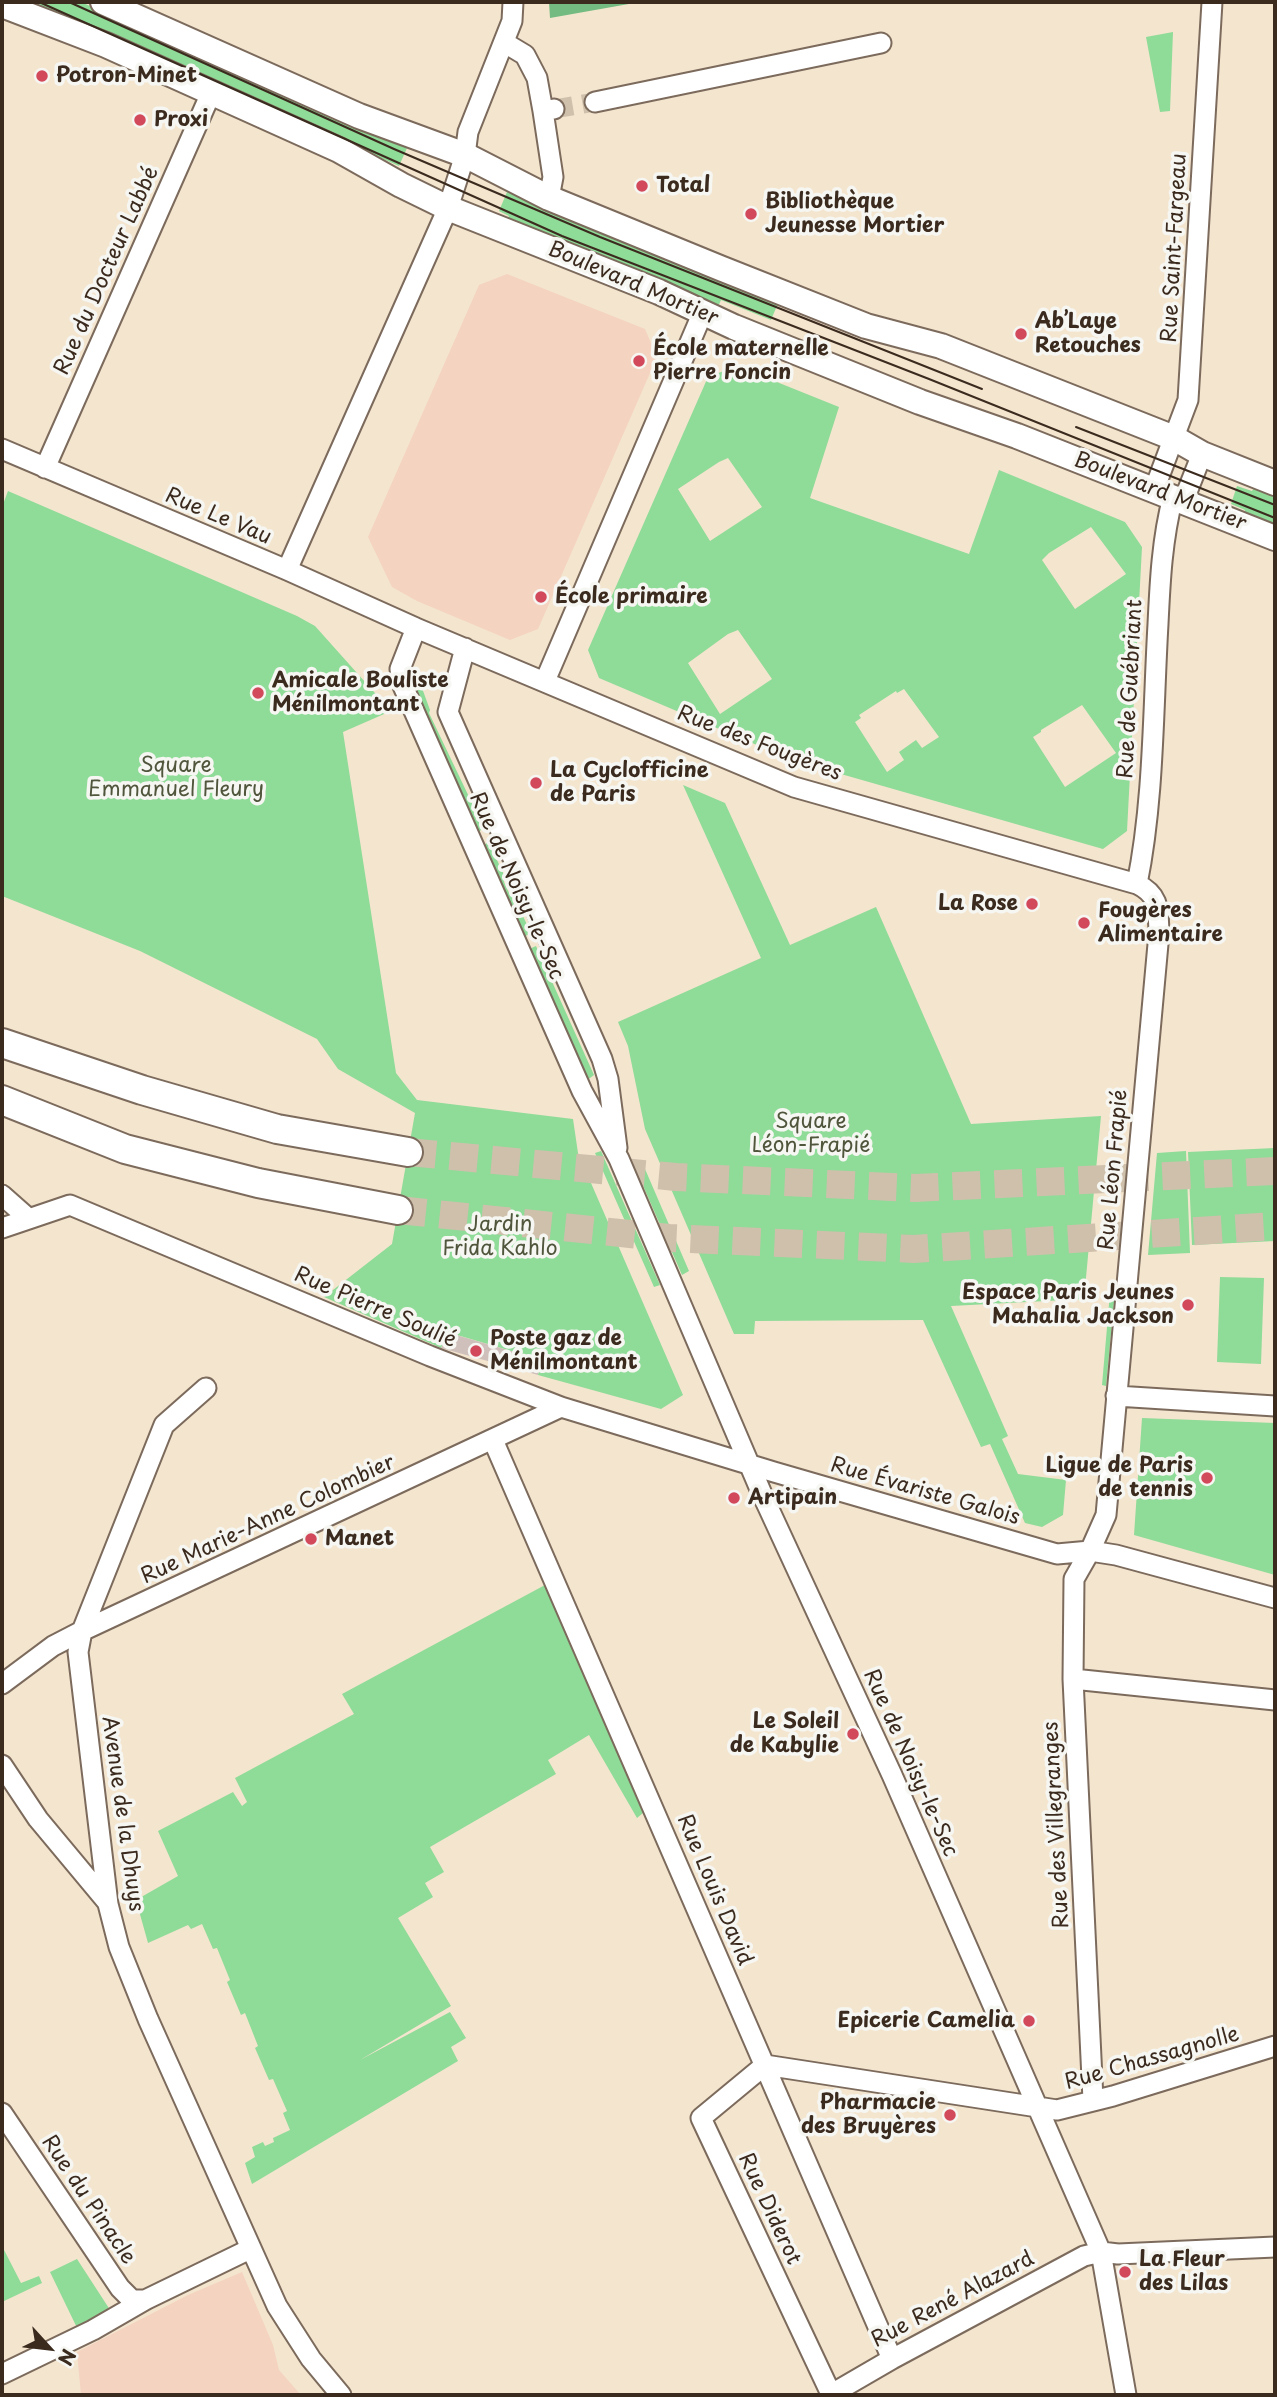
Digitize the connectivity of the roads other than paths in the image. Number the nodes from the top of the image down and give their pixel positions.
1 (103, 2) edge
2 (1212, 2) edge
3 (513, 4) edge
4 (2, 5) edge
5 (505, 43) junction
6 (881, 43) dead end
7 (211, 93) junction
8 (595, 102) tunnel mouth
9 (465, 155) junction
10 (549, 198) junction
11 (448, 208) junction
12 (704, 312) junction
13 (1174, 438) junction
14 (2, 449) edge
15 (1202, 454) junction
16 (45, 468) junction
17 (1275, 483) edge
18 (1170, 496) junction
19 (1275, 538) edge
20 (286, 570) junction
21 (416, 628) junction
22 (465, 648) junction
23 (545, 681) junction
24 (1137, 884) junction
25 (2, 1043) edge
26 (2, 1100) edge
27 (408, 1152) tunnel mouth
28 (619, 1159) junction
29 (2, 1195) edge
30 (398, 1210) tunnel mouth
31 (28, 1218) junction
32 (2, 1228) edge
33 (206, 1388) dead end
34 (1116, 1396) junction
35 (1275, 1406) edge
36 (561, 1407) junction
37 (493, 1440) junction
38 (750, 1464) junction
39 (1090, 1551) junction
40 (1275, 1598) edge
41 (82, 1631) junction
42 (1073, 1679) junction
43 (2, 1684) edge
44 (1275, 1700) edge
45 (2, 1765) edge
46 (108, 1904) junction
47 (1275, 2046) edge
48 (765, 2065) junction
49 (1093, 2100) junction
50 (1040, 2109) junction
51 (2, 2113) edge
52 (1275, 2247) edge
53 (250, 2249) junction
54 (1101, 2252) junction
55 (145, 2300) junction
56 (892, 2358) junction
57 (2, 2374) edge
58 (341, 2395) edge
59 (831, 2395) edge
60 (1126, 2395) edge

1 - 9 main road
2 - 13 street, Rue Saint-Fargeau
3 - 5 street
4 - 7 main road, Boulevard Mortier
5 - 9 street
5 - 10 street
6 - 8 street
7 - 11 main road, Boulevard Mortier
7 - 16 street, Rue du Docteur Labbé
9 - 10 main road
9 - 11 street
10 - 13 main road
11 - 12 main road, Boulevard Mortier
11 - 20 street
12 - 18 main road, Boulevard Mortier
12 - 23 street
13 - 15 main road
13 - 18 street, Rue Saint-Fargeau
14 - 16 street, Rue Le Vau
15 - 17 main road
15 - 18 street, Rue de Guébriant
16 - 20 street, Rue Le Vau
18 - 19 main road, Boulevard Mortier
18 - 24 street, Rue de Guébriant
20 - 21 street, Rue Le Vau
21 - 22 street, Rue des Fougères
21 - 28 street, Rue de Noisy-le-Sec
22 - 23 street, Rue des Fougères
22 - 28 street, Rue de Noisy-le-Sec
23 - 24 street, Rue des Fougères
24 - 34 street, Rue Léon Frapié
25 - 27 highway
26 - 30 highway
28 - 38 street, Rue de Noisy-le-Sec
29 - 31 street
31 - 32 street, Rue Pierre Soulié
31 - 36 street, Rue Pierre Soulié
33 - 41 street, Avenue de la Dhuys
34 - 35 street
34 - 39 street, Rue Léon Frapié
36 - 37 street, Rue Marie-Anne Colombier
36 - 38 street, Rue Pierre Soulié
37 - 41 street, Rue Marie-Anne Colombier
37 - 48 street, Rue Louis David
38 - 39 street, Rue Évariste Galois
38 - 50 street, Rue de Noisy-le-Sec
39 - 40 street, Rue Évariste Galois
39 - 42 street, Rue des Villegranges
41 - 43 street, Rue Marie-Anne Colombier
41 - 46 street, Avenue de la Dhuys
42 - 44 street
42 - 49 street, Rue des Villegranges
45 - 46 street
46 - 53 street, Avenue de la Dhuys
47 - 49 street, Rue Chassagnolle
48 - 50 street, Rue Chassagnolle
48 - 56 street, Rue Louis David
48 - 59 street, Rue Diderot
49 - 50 street, Rue Chassagnolle
50 - 54 street, Rue de Noisy-le-Sec
51 - 55 street, Rue du Pinacle
52 - 54 street
53 - 55 street
53 - 58 street, Avenue de la Dhuys
54 - 56 street, Rue René Alazard
54 - 60 street, Rue de Noisy-le-Sec
55 - 57 street
56 - 59 street, Rue René Alazard

